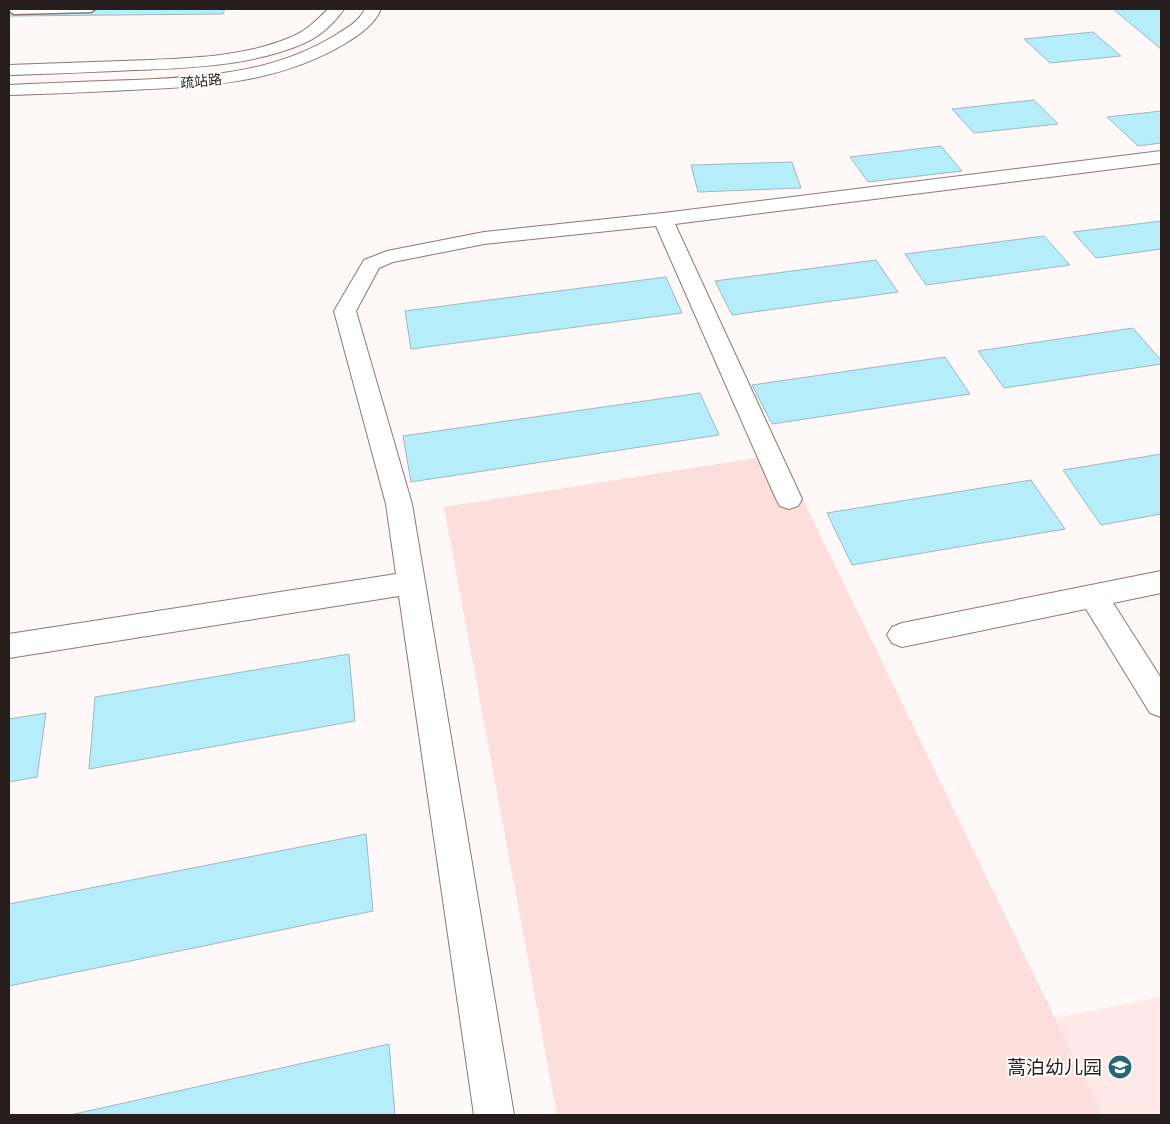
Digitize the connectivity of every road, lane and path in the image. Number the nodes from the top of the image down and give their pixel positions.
1 (11, 9) edge
2 (91, 9) edge
3 (336, 9) edge
4 (374, 9) edge
5 (9, 70) edge
6 (9, 90) edge
7 (1161, 156) edge
8 (663, 219) junction
9 (789, 499) dead end
10 (1161, 582) edge
11 (411, 583) junction
12 (1093, 596) junction
13 (902, 635) dead end
14 (9, 646) edge
15 (1161, 704) edge
16 (494, 1115) edge

1 - 2 lane
3 - 5 street, 疏站路
4 - 6 street, 疏站路
7 - 8 street
8 - 9 street
8 - 11 street
10 - 12 street
11 - 14 street
11 - 16 street
12 - 13 street
12 - 15 street

